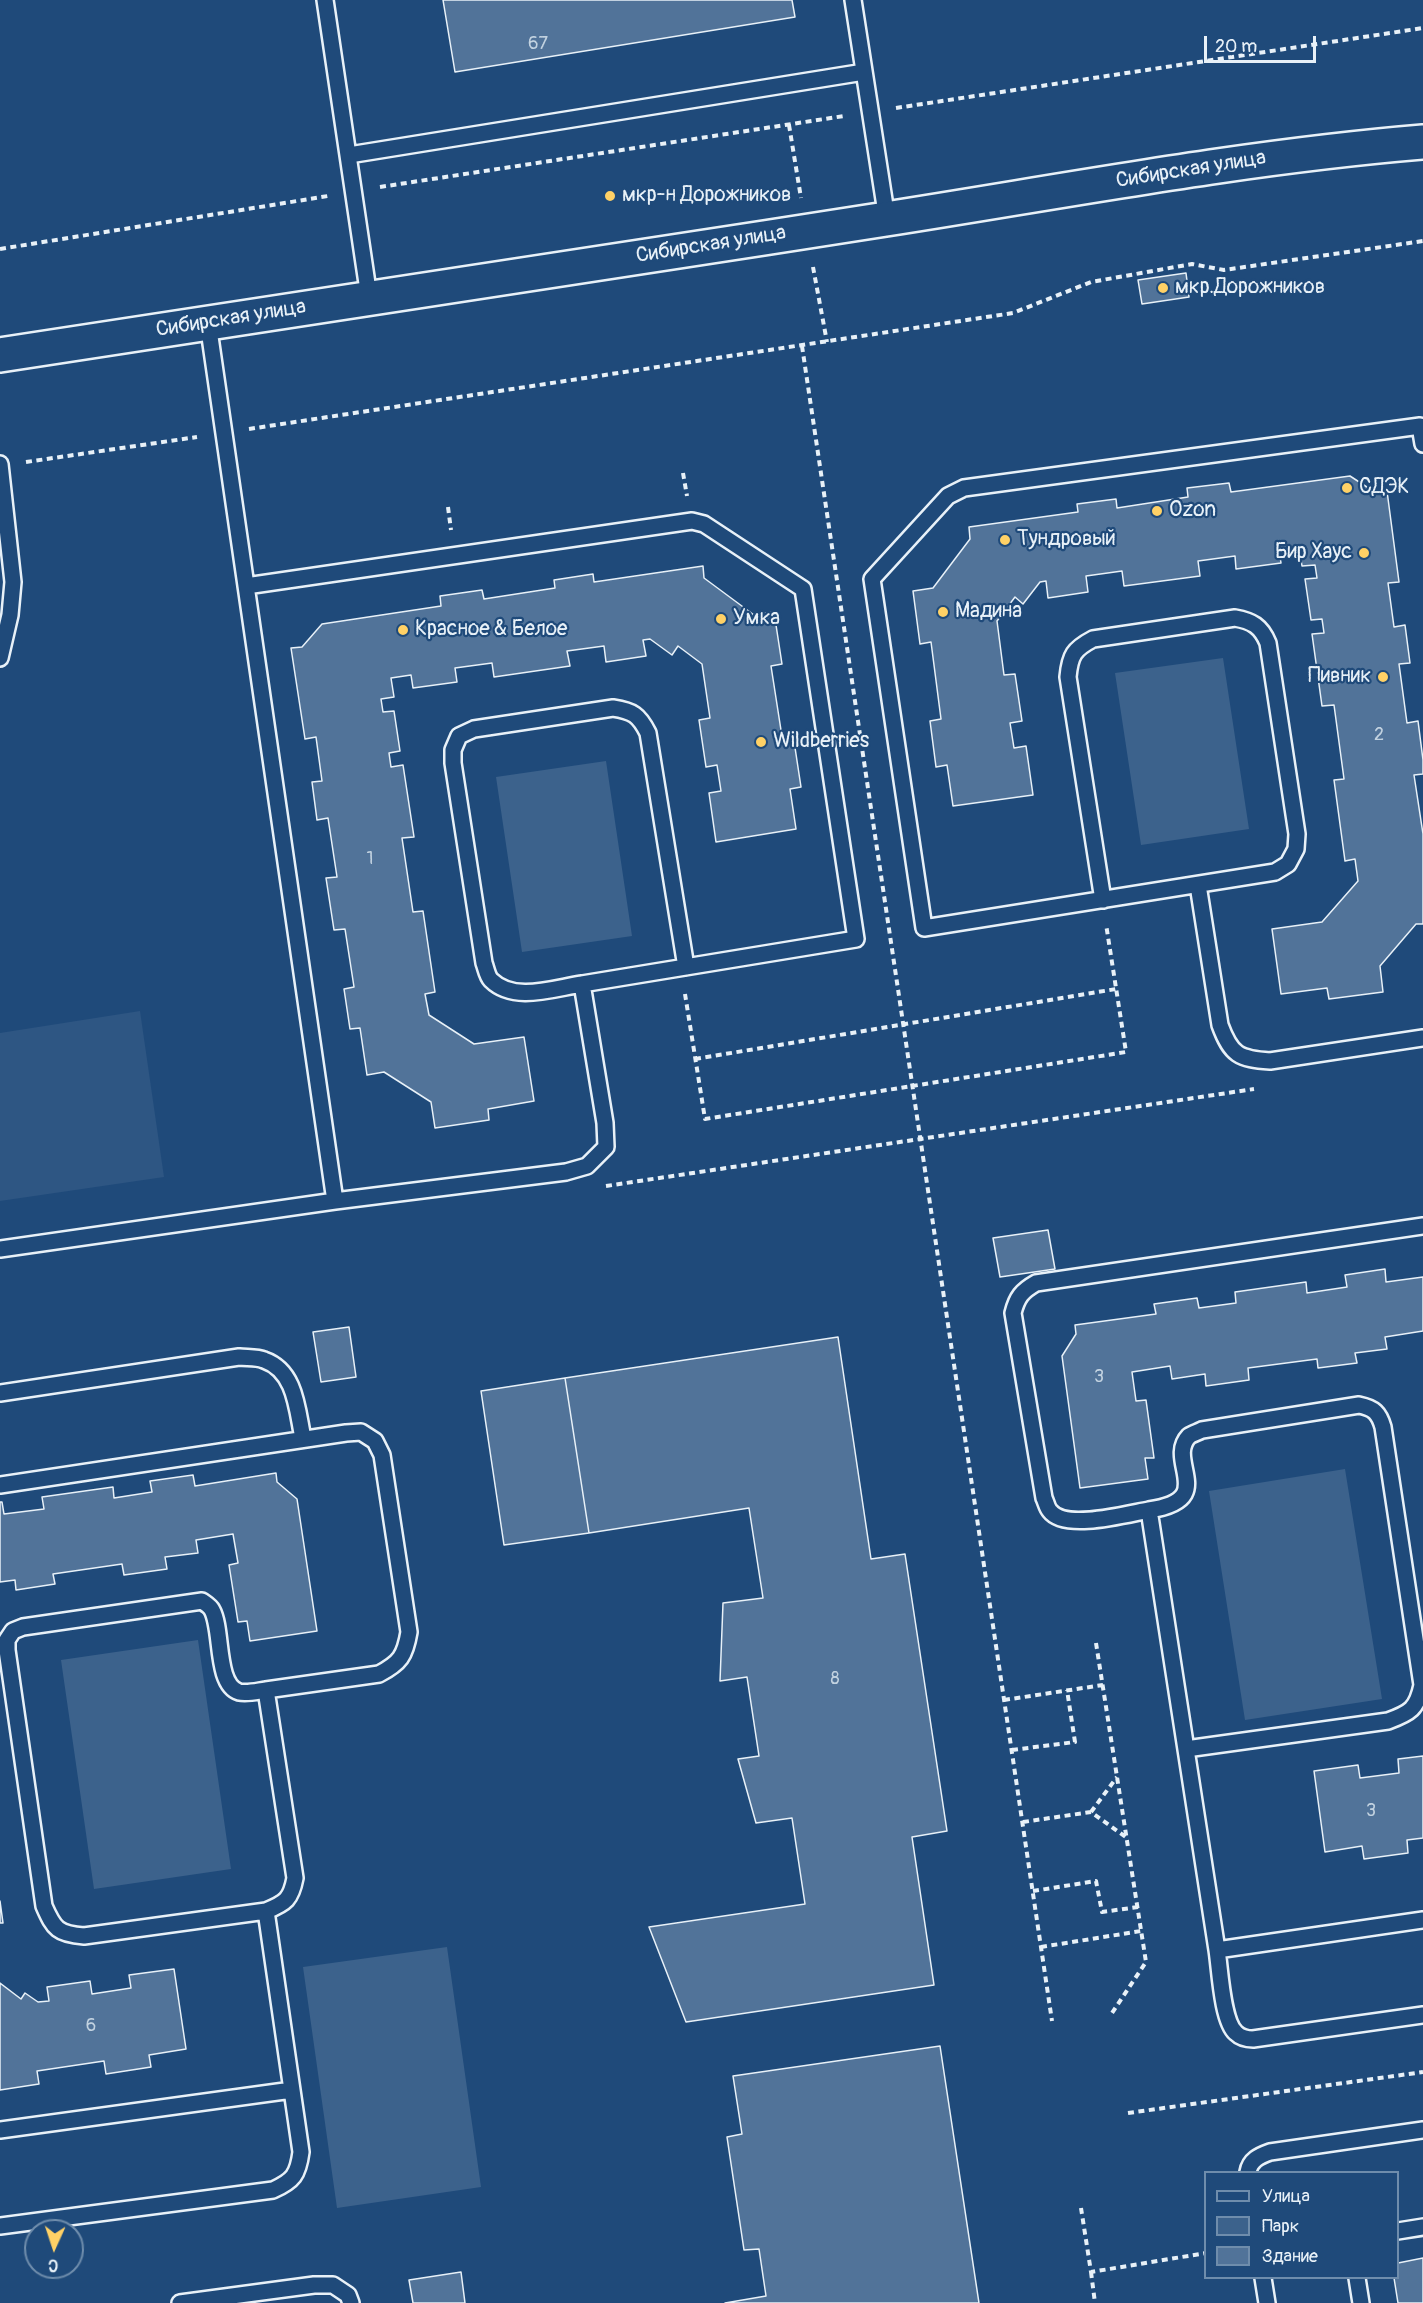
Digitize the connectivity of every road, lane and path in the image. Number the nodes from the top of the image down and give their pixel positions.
1 (325, 0) edge
2 (853, 0) edge
3 (1423, 28) edge
4 (864, 72) junction
5 (870, 112) junction
6 (1423, 142) edge
7 (349, 155) junction
8 (354, 191) junction
9 (887, 219) junction
10 (1423, 241) edge
11 (0, 249) edge
12 (369, 297) junction
13 (208, 323) junction
14 (802, 346) junction
15 (0, 355) edge
16 (225, 433) junction
17 (1423, 444) edge
18 (0, 465) edge
19 (872, 579) junction
20 (837, 584) junction
21 (246, 586) junction
22 (0, 658) edge
23 (1198, 885) junction
24 (1103, 900) junction
25 (924, 928) junction
26 (889, 934) junction
27 (683, 967) junction
28 (582, 984) junction
29 (1116, 989) junction
30 (903, 1025) junction
31 (1423, 1038) edge
32 (695, 1059) junction
33 (912, 1086) junction
34 (1259, 1088) dead end
35 (920, 1140) junction
36 (602, 1187) dead end
37 (335, 1202) junction
38 (1423, 1226) edge
39 (0, 1249) edge
40 (0, 1393) edge
41 (303, 1438) junction
42 (0, 1485) edge
43 (1149, 1510) junction
44 (1096, 1643) dead end
45 (1103, 1685) junction
46 (267, 1690) junction
47 (1067, 1690) junction
48 (1004, 1700) junction
49 (1186, 1749) junction
50 (1012, 1750) junction
51 (1117, 1777) junction
52 (1091, 1812) junction
53 (1023, 1822) junction
54 (1127, 1838) junction
55 (1033, 1891) junction
56 (1138, 1907) junction
57 (266, 1911) junction
58 (1423, 1920) edge
59 (1142, 1931) junction
60 (1041, 1947) junction
61 (1217, 1950) junction
62 (1112, 2013) dead end
63 (1423, 2015) edge
64 (1052, 2021) dead end
65 (1423, 2072) edge
66 (292, 2090) junction
67 (1128, 2114) dead end
68 (0, 2130) edge
69 (1423, 2130) edge
70 (1248, 2171) edge
71 (1081, 2208) dead end
72 (0, 2226) edge
73 (1423, 2227) edge
74 (1399, 2231) edge
75 (1204, 2253) edge
76 (1091, 2272) junction
77 (1263, 2279) edge
78 (1357, 2279) edge
79 (180, 2303) edge
80 (351, 2303) edge
81 (1095, 2303) edge
82 (1267, 2303) edge
83 (1361, 2303) edge

1 - 7 lane
2 - 4 lane
3 - 5 path
4 - 5 lane
4 - 7 lane
5 - 8 path
5 - 9 lane
6 - 9 main road, Сибирская улица
7 - 8 lane
8 - 11 path
8 - 12 lane
9 - 12 main road, Сибирская улица
10 - 14 path
12 - 13 main road, Сибирская улица
13 - 15 main road, Сибирская улица
13 - 16 lane
14 - 16 path
14 - 20 path
16 - 18 path
16 - 21 lane
17 - 19 lane
18 - 22 lane
19 - 20 path
19 - 25 lane
20 - 26 path
21 - 27 lane
21 - 37 lane
23 - 24 lane
23 - 24 lane
23 - 31 lane
24 - 25 lane
24 - 29 path
25 - 26 path
26 - 30 path
27 - 28 lane
27 - 28 lane
27 - 32 path
28 - 37 lane
29 - 30 path
29 - 33 path
30 - 32 path
30 - 33 path
32 - 33 path
33 - 35 path
34 - 35 path
35 - 36 path
35 - 48 path
37 - 39 lane
38 - 43 lane
40 - 41 lane
41 - 42 lane
41 - 46 lane
43 - 49 lane
43 - 49 lane
44 - 45 path
45 - 47 path
45 - 51 path
46 - 57 lane
46 - 57 lane
47 - 48 path
47 - 50 path
48 - 50 path
49 - 61 lane
50 - 53 path
51 - 52 path
51 - 54 path
52 - 53 path
52 - 54 path
53 - 55 path
54 - 56 path
55 - 56 path
55 - 60 path
56 - 59 path
57 - 66 lane
58 - 61 lane
59 - 60 path
59 - 62 path
60 - 64 path
61 - 63 lane
65 - 67 path
66 - 68 lane
66 - 72 lane
69 - 70 lane
71 - 76 path
73 - 74 lane
75 - 76 path
76 - 81 path
77 - 82 lane
78 - 83 lane
79 - 80 lane

